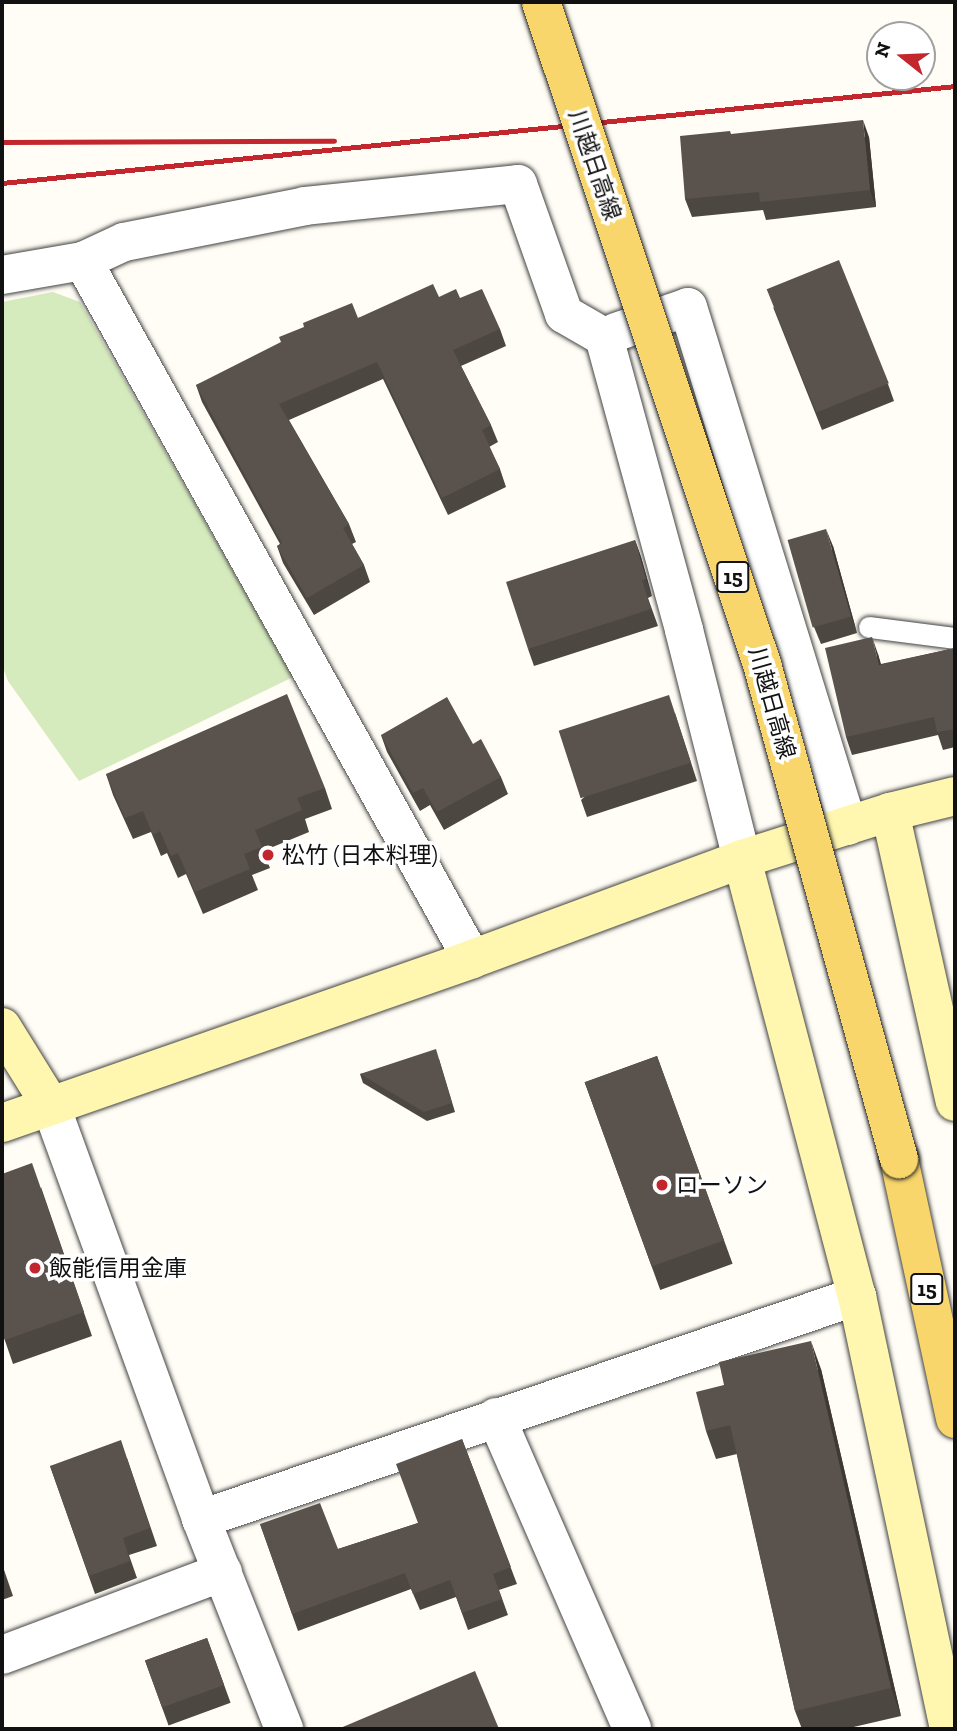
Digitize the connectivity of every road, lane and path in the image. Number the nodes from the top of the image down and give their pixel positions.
1 (541, 2) edge
2 (83, 261) junction
3 (2, 275) edge
4 (604, 337) junction
5 (869, 627) dead end
6 (955, 638) edge
7 (955, 796) edge
8 (890, 812) junction
9 (848, 826) junction
10 (742, 859) junction
11 (472, 959) junction
12 (2, 1027) edge
13 (955, 1102) edge
14 (51, 1106) junction
15 (2, 1123) edge
16 (857, 1296) junction
17 (496, 1417) junction
18 (955, 1419) edge
19 (201, 1519) junction
20 (223, 1573) junction
21 (2, 1655) edge
22 (937, 1666) junction
23 (284, 1729) edge
24 (632, 1729) edge
25 (942, 1729) edge
26 (949, 1729) edge

1 - 18 main road, 川越日高線 / 15, bridge
2 - 3 street
2 - 4 street
2 - 11 street
4 - 9 street
4 - 10 street
5 - 6 lane
7 - 8 street
8 - 9 street
8 - 13 street
9 - 10 street
10 - 11 street
10 - 16 street
11 - 14 street
12 - 14 street
14 - 15 street
14 - 19 street
16 - 17 street
16 - 22 street
17 - 19 street
17 - 24 street
19 - 20 street
20 - 21 street
20 - 23 street
22 - 25 street
22 - 26 street

